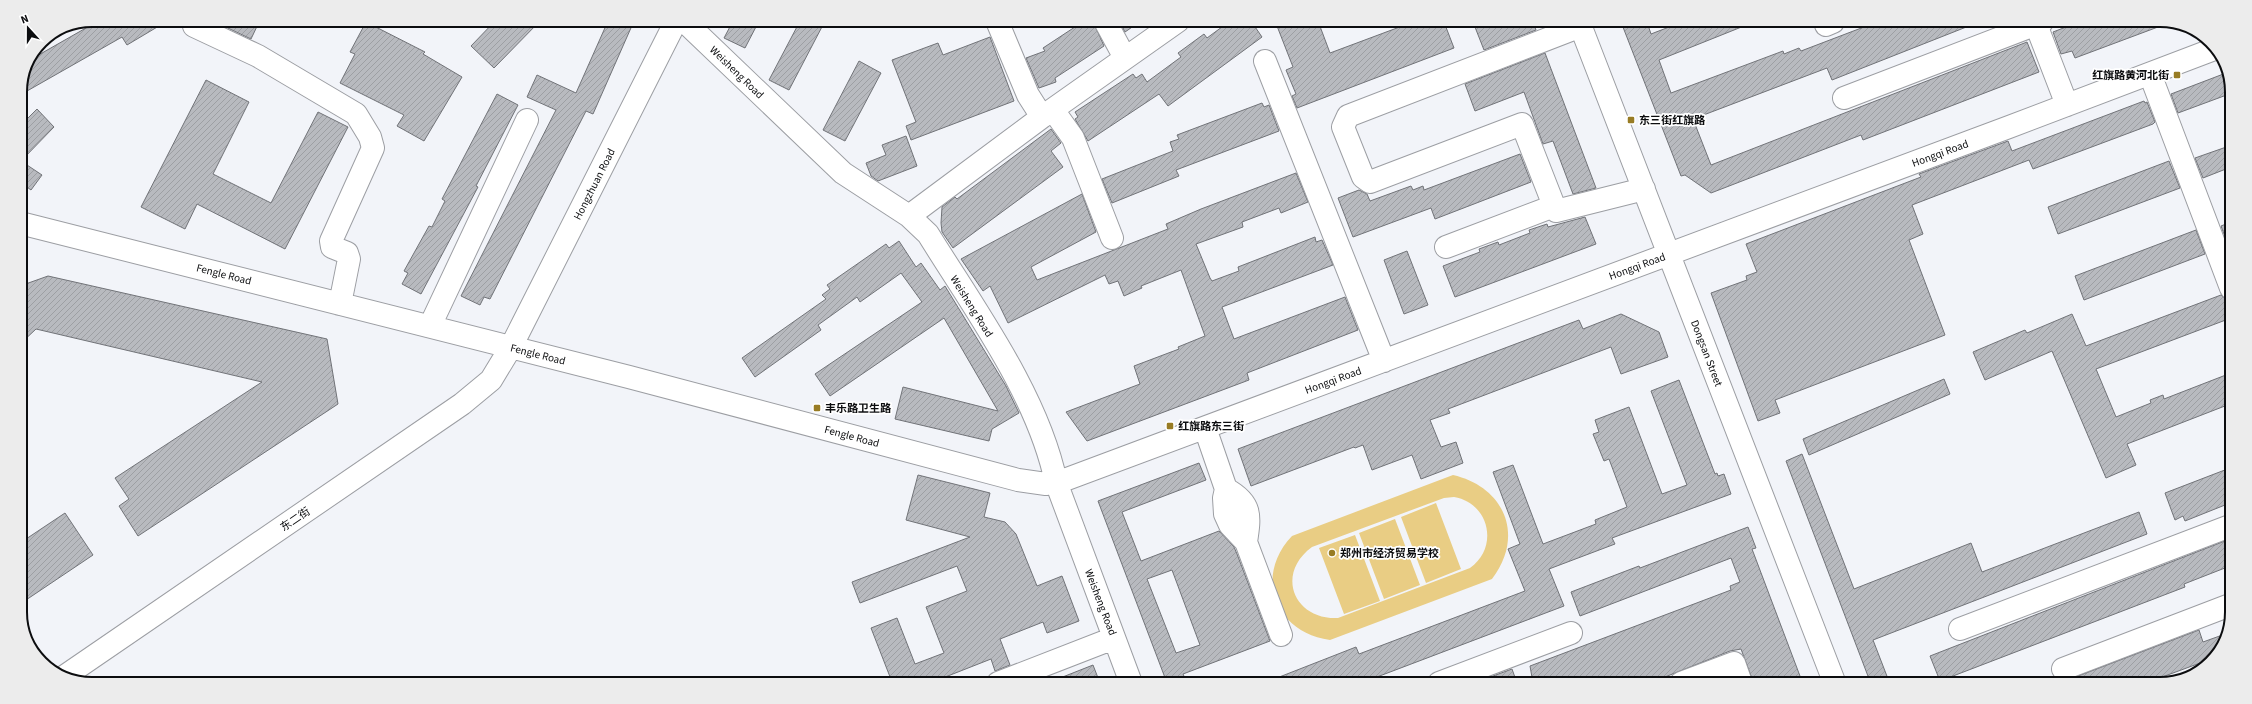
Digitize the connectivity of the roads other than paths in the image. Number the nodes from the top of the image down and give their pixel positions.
1 (196, 27) edge
2 (673, 27) edge
3 (690, 27) edge
4 (1000, 27) edge
5 (1108, 27) edge
6 (1169, 27) edge
7 (1572, 27) edge
8 (1581, 27) edge
9 (2028, 27) edge
10 (2039, 27) edge
11 (2211, 51) edge
12 (1125, 58) junction
13 (1265, 61) dead end
14 (2150, 74) junction
15 (1844, 98) dead end
16 (2067, 105) junction
17 (1048, 113) junction
18 (528, 120) dead end
19 (1644, 188) junction
20 (1554, 206) junction
21 (909, 216) junction
22 (27, 225) edge
23 (1112, 238) dead end
24 (1446, 247) dead end
25 (1669, 254) junction
26 (2225, 272) edge
27 (340, 304) junction
28 (430, 326) junction
29 (511, 347) junction
30 (1384, 361) junction
31 (1205, 428) junction
32 (1056, 482) junction
33 (2225, 528) edge
34 (2225, 607) edge
35 (1960, 629) dead end
36 (1571, 633) dead end
37 (1281, 635) dead end
38 (1114, 638) junction
39 (2063, 669) dead end
40 (70, 673) edge
41 (1013, 677) edge
42 (1129, 677) edge
43 (1455, 677) edge
44 (1696, 677) edge
45 (1739, 677) edge
46 (1832, 677) edge

1 - 27 street
2 - 29 street, Hongzhuan Road
3 - 21 street, Weisheng Road
4 - 17 street
5 - 12 street
6 - 12 street
7 - 20 street
8 - 19 street, Dongsan Street
9 - 15 street
10 - 16 street
11 - 14 street, Hongqi Road
12 - 17 street
13 - 30 street
14 - 16 street, Hongqi Road
14 - 26 street
16 - 25 street, Hongqi Road
17 - 21 street
17 - 23 street
18 - 28 street
19 - 20 street
19 - 25 street, Dongsan Street
20 - 24 street
21 - 32 street, Weisheng Road
22 - 27 street, Fengle Road
25 - 30 street, Hongqi Road
25 - 46 street, Dongsan Street
27 - 28 street, Fengle Road
28 - 29 street, Fengle Road
29 - 32 street, Fengle Road
29 - 40 street, 东二街
30 - 31 street, Hongqi Road
31 - 32 street, Hongqi Road
31 - 37 street
32 - 38 street, Weisheng Road
33 - 35 street
34 - 39 street
36 - 43 street
38 - 41 street
38 - 42 street, Weisheng Road
44 - 45 street

